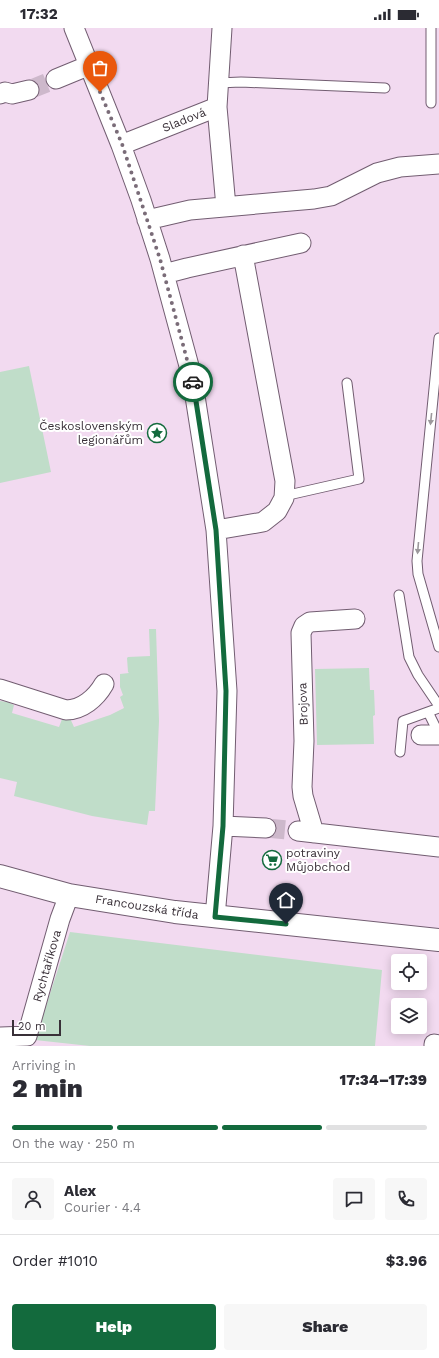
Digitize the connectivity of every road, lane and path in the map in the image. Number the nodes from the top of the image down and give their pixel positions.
1 (74, 28) edge
2 (222, 28) edge
3 (431, 28) edge
4 (90, 65) junction
5 (56, 79) tunnel mouth
6 (218, 83) junction
7 (2, 88) edge
8 (385, 88) dead end
9 (29, 90) tunnel mouth
10 (431, 103) dead end
11 (217, 107) junction
12 (122, 144) junction
13 (439, 164) edge
14 (226, 207) junction
15 (148, 220) junction
16 (301, 243) dead end
17 (243, 256) junction
18 (164, 274) junction
19 (439, 338) edge
20 (347, 383) dead end
21 (284, 496) junction
22 (216, 530) junction
23 (399, 595) dead end
24 (355, 620) dead end
25 (439, 647) edge
26 (104, 684) dead end
27 (0, 689) edge
28 (439, 707) edge
29 (428, 712) junction
30 (433, 735) edge
31 (400, 752) dead end
32 (223, 826) junction
33 (266, 828) tunnel mouth
34 (439, 847) edge
35 (0, 876) edge
36 (69, 895) junction
37 (215, 917) junction
38 (439, 940) edge
39 (1, 1038) edge
40 (439, 1045) edge
41 (434, 1046) edge

1 - 4 street
2 - 6 street, Sladová
3 - 10 lane
4 - 5 street
4 - 12 street
6 - 8 lane
6 - 11 street, Sladová
7 - 9 street
11 - 12 street, Sladová
11 - 14 street
12 - 15 street
13 - 14 street
14 - 15 street
15 - 18 street
16 - 17 street
17 - 18 street
17 - 21 street
18 - 22 street
19 -> 25 lane
20 - 21 lane
21 - 22 street
22 - 32 street
23 - 28 lane
24 - 34 street, Brojova
26 - 27 street
28 - 29 lane
29 - 30 lane
29 - 31 lane
32 - 33 street
32 - 37 street
35 - 36 street, Francouzská třída
36 - 37 street, Francouzská třída
36 - 39 street, Rychtaříkova
37 - 38 street, Francouzská třída
40 - 41 street

